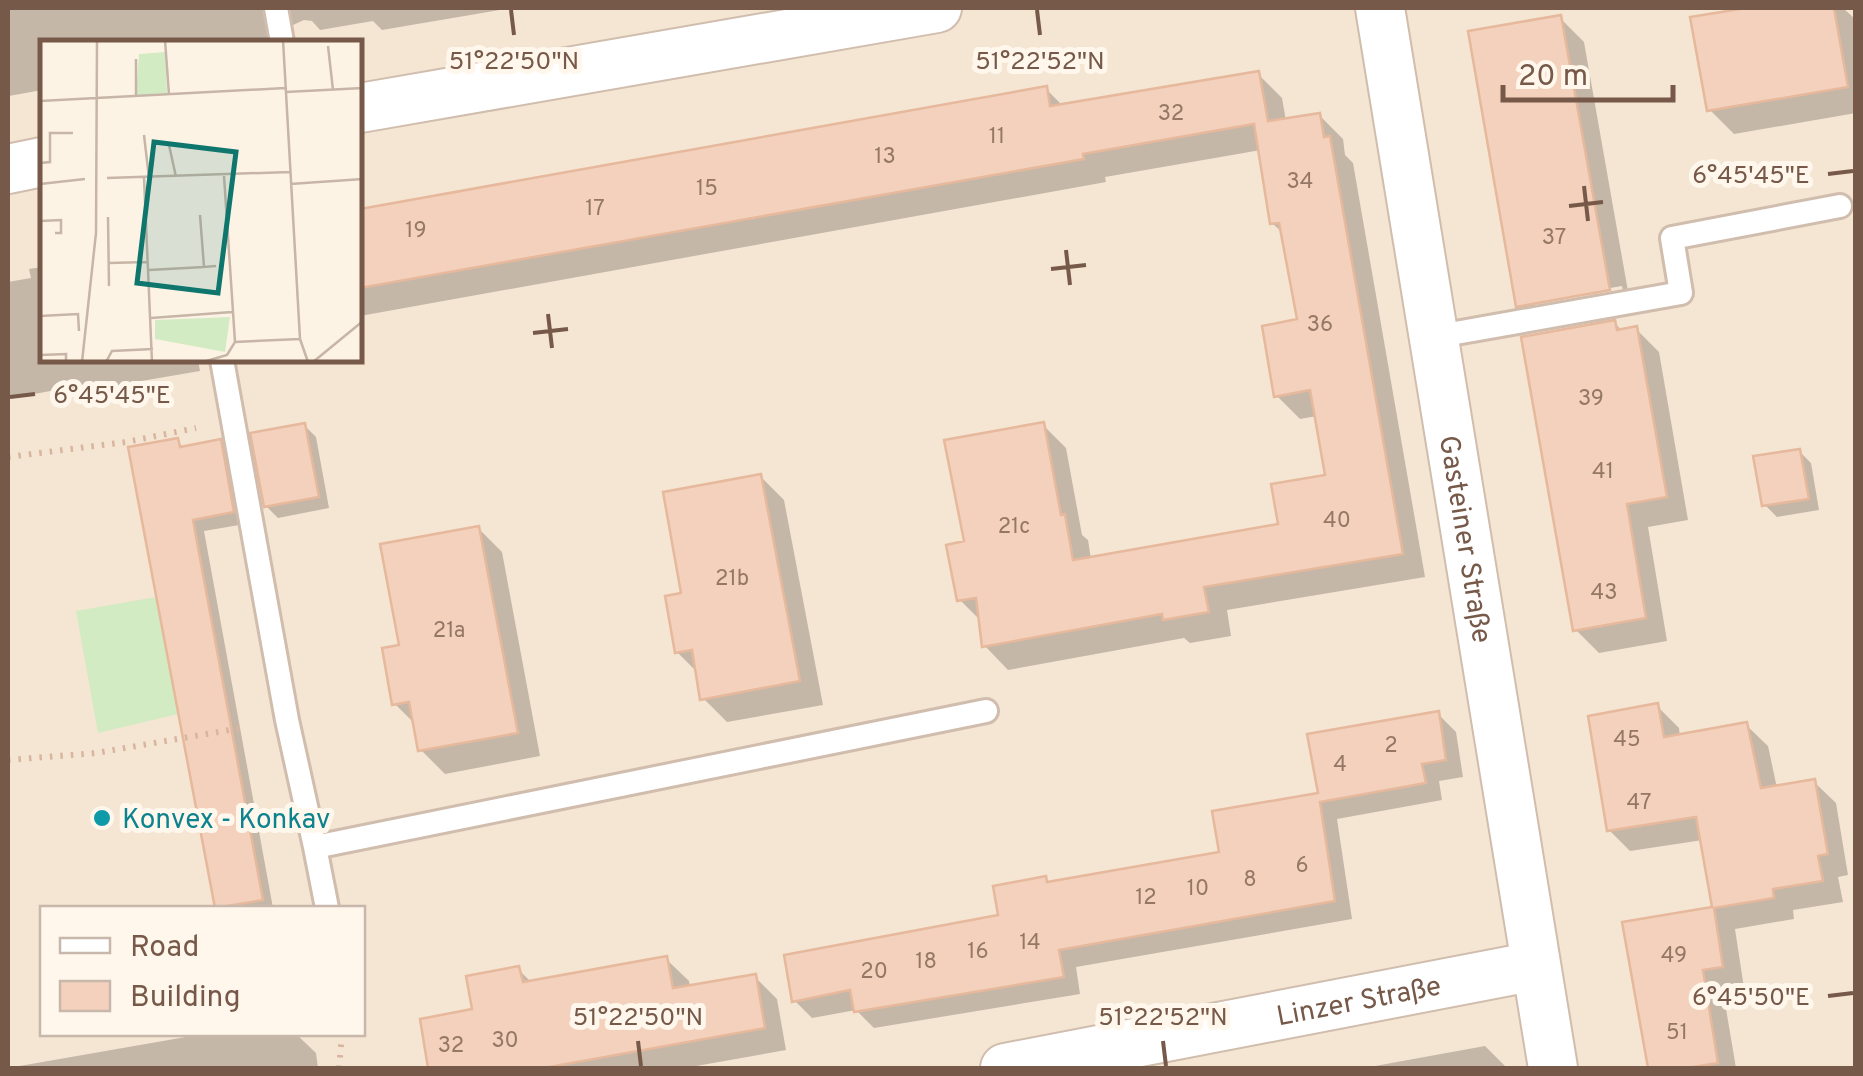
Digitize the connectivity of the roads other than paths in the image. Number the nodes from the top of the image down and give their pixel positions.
1 (276, 8) edge
2 (937, 8) edge
3 (1380, 8) edge
4 (282, 40) edge
5 (362, 108) edge
6 (40, 162) edge
7 (8, 169) edge
8 (1840, 206) dead end
9 (1433, 337) junction
10 (222, 362) edge
11 (986, 711) dead end
12 (315, 847) junction
13 (327, 906) edge
14 (1535, 966) junction
15 (1005, 1068) edge
16 (1553, 1068) edge

1 - 4 lane
2 - 5 street
3 - 9 street, Gasteiner Straße
6 - 7 street
8 - 9 lane
9 - 14 street, Gasteiner Straße
10 - 12 lane
11 - 12 lane
12 - 13 lane
14 - 15 street, Linzer Straße
14 - 16 street, Gasteiner Straße

